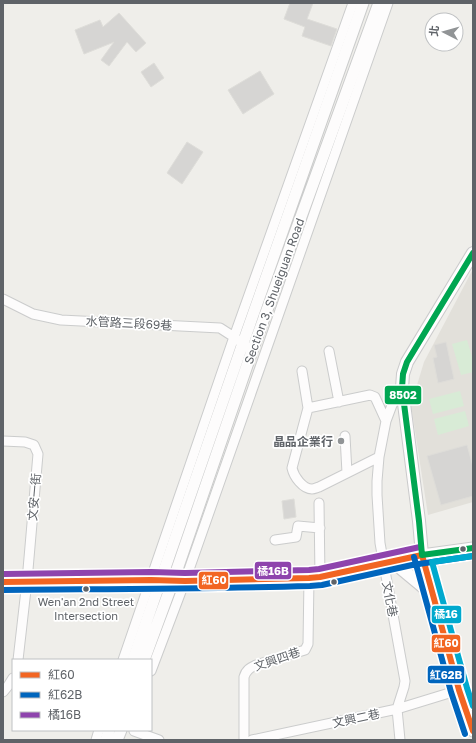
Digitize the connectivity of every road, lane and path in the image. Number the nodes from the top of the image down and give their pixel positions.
1 (353, 3) edge
2 (363, 3) edge
3 (379, 3) edge
4 (388, 3) edge
5 (473, 253) edge
6 (3, 299) edge
7 (238, 340) junction
8 (252, 351) junction
9 (329, 351) dead end
10 (302, 371) dead end
11 (402, 388) junction
12 (339, 402) junction
13 (308, 408) junction
14 (386, 421) junction
15 (345, 436) dead end
16 (3, 441) edge
17 (379, 457) junction
18 (347, 473) junction
19 (319, 503) dead end
20 (320, 528) junction
21 (275, 540) dead end
22 (473, 548) edge
23 (422, 555) junction
24 (388, 562) junction
25 (314, 578) junction
26 (27, 581) junction
27 (167, 581) junction
28 (3, 582) edge
29 (433, 595) junction
30 (18, 659) edge
31 (124, 659) edge
32 (133, 659) edge
33 (144, 659) edge
34 (152, 665) edge
35 (12, 680) edge
36 (459, 690) junction
37 (3, 692) edge
38 (397, 709) junction
39 (136, 731) edge
40 (473, 731) edge
41 (159, 740) edge
42 (244, 740) edge
43 (252, 740) edge
44 (400, 740) edge

1 - 7 street, Section 3, Shueiguan Road
2 - 7 street, Section 3, Shueiguan Road
3 - 8 street, Section 3, Shueiguan Road
4 - 27 street, Section 3, Shueiguan Road
5 - 11 main road
6 - 7 street, 水管路三段69巷
7 - 8 street, 水管路三段69巷
7 - 27 street, Section 3, Shueiguan Road
8 - 27 street, Section 3, Shueiguan Road
9 - 12 street
10 - 13 street
11 - 14 street, 文化巷
11 - 23 main road
12 - 13 street
12 - 14 street
13 - 18 street
14 - 17 street, 文化巷
15 - 18 street
16 - 26 street, 文安一街
17 - 18 street
17 - 24 street, 文化巷
19 - 20 street
20 - 21 street
20 - 25 street
22 - 23 street
23 - 24 main road
23 - 29 street
24 - 25 main road
24 - 29 main road
24 - 38 street, 文化巷
25 - 27 main road
25 - 42 street, 文興四巷
26 - 27 main road
26 - 28 main road
26 - 30 street
27 - 31 street
27 - 32 street
27 - 33 street
27 - 34 street
29 - 36 street
35 - 37 street
36 - 38 street, 文興二巷
36 - 40 street
38 - 43 street, 文興二巷
38 - 44 street, 文化巷
39 - 41 street

